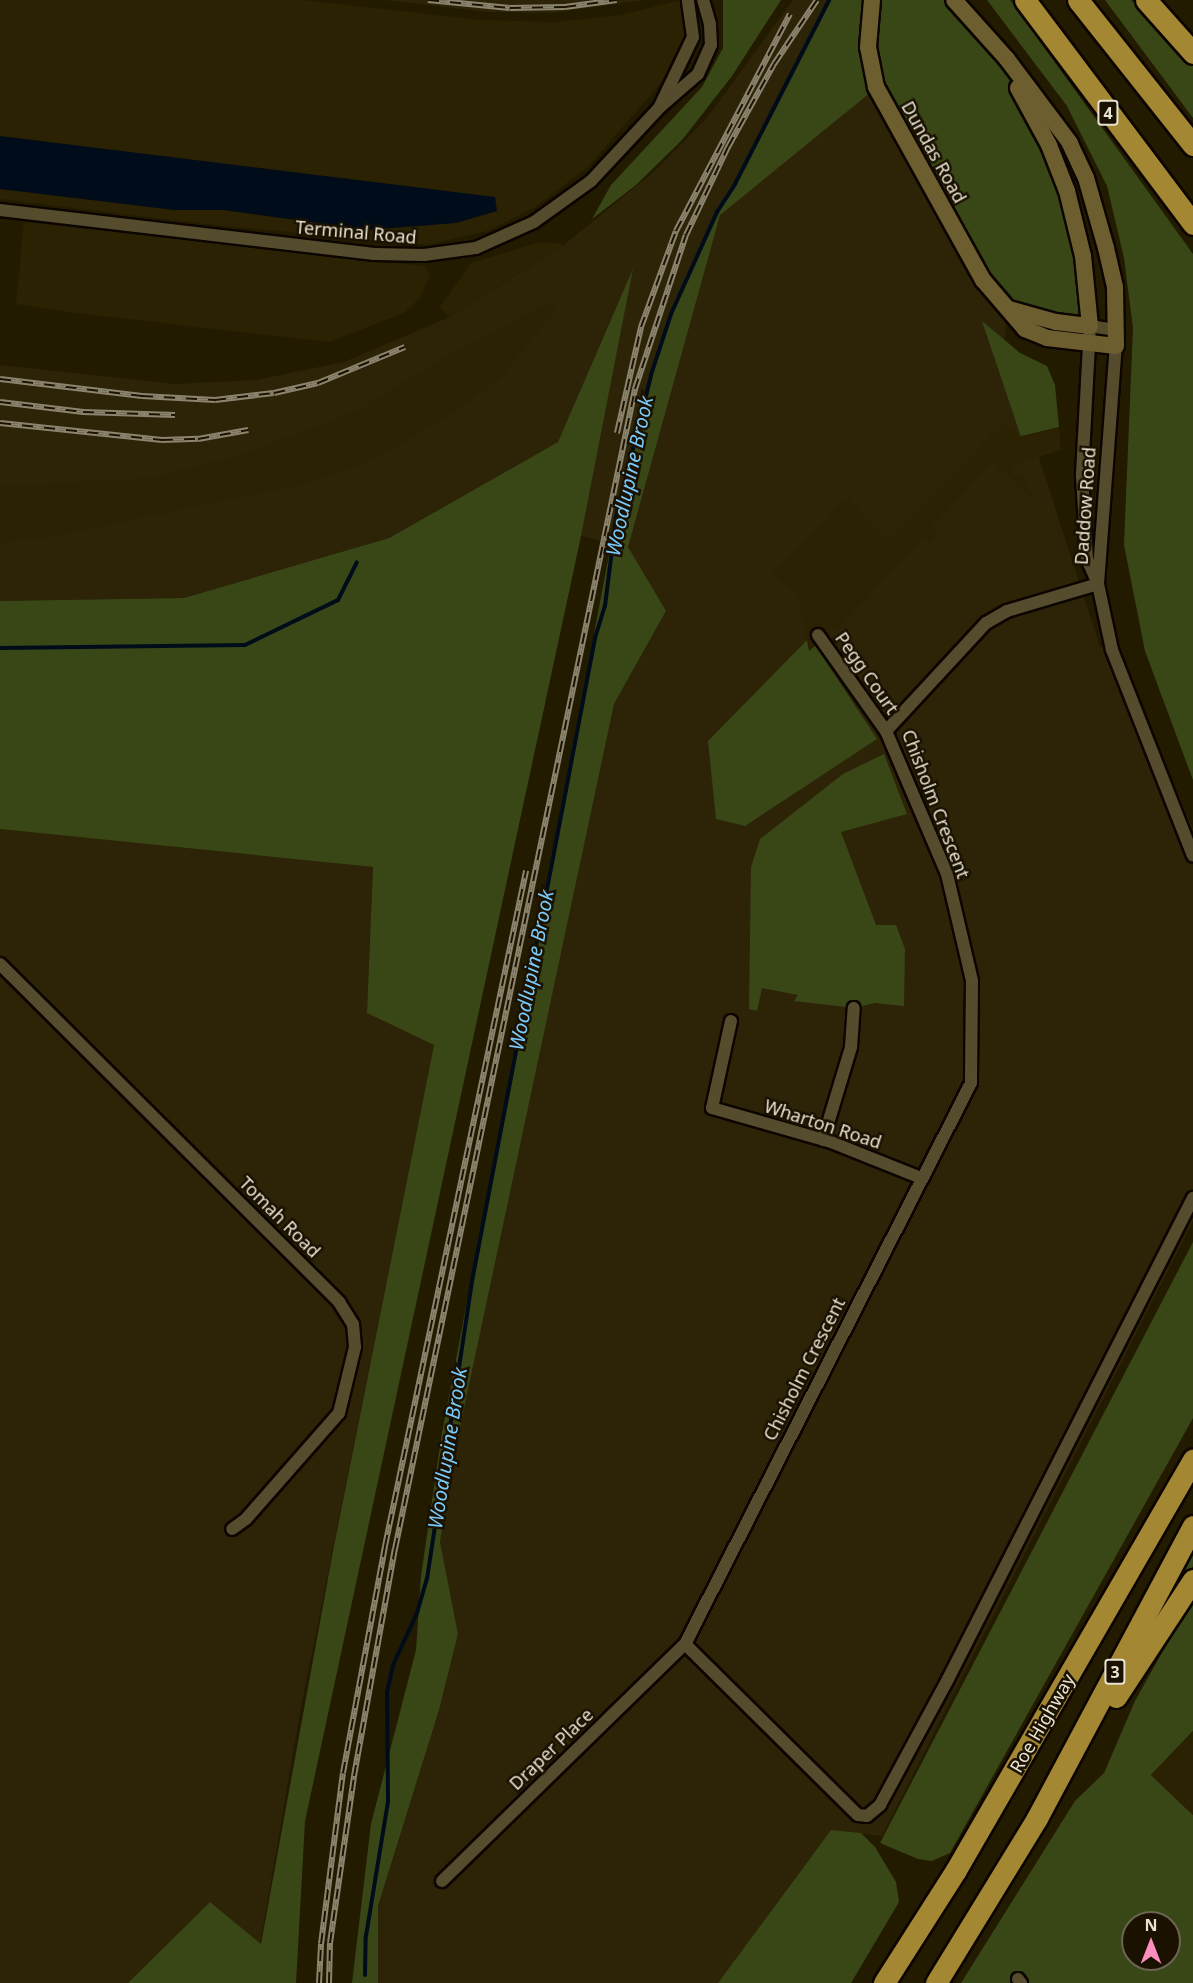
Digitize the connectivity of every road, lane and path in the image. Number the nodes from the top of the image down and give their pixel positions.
1 (688, 0) edge
2 (703, 0) edge
3 (872, 0) edge
4 (954, 0) edge
5 (1025, 0) edge
6 (1078, 0) edge
7 (1146, 0) edge
8 (1193, 52) edge
9 (1007, 60) junction
10 (660, 107) junction
11 (1193, 145) edge
12 (0, 210) edge
13 (1193, 224) edge
14 (1009, 309) junction
15 (1090, 326) junction
16 (1116, 338) junction
17 (1089, 343) junction
18 (1098, 584) junction
19 (818, 635) dead end
20 (886, 731) junction
21 (1193, 856) edge
22 (0, 964) edge
23 (854, 1008) dead end
24 (731, 1021) dead end
25 (823, 1140) junction
26 (921, 1178) junction
27 (1193, 1198) edge
28 (1193, 1459) edge
29 (1193, 1526) edge
30 (232, 1529) dead end
31 (1193, 1580) edge
32 (685, 1644) junction
33 (1036, 1818) junction
34 (442, 1881) dead end
35 (884, 1983) edge
36 (936, 1983) edge

1 - 10 street, Terminal Road
2 - 10 street, Terminal Road
3 - 14 main road, Dundas Road
4 - 9 main road, Daddow Road
5 - 13 highway, 4
6 - 11 highway
7 - 8 highway
9 - 15 main road, Daddow Road
9 - 16 main road, Daddow Road
10 - 12 street, Terminal Road
14 - 15 main road
14 - 17 main road, Dundas Road
15 - 16 street
15 - 17 street, Daddow Road
16 - 17 main road, Dundas Road
16 - 18 street, Daddow Road
17 - 18 street, Daddow Road
18 - 20 street, Chisholm Crescent
18 - 21 street
19 - 20 street, Pegg Court
20 - 26 street, Chisholm Crescent
22 - 30 street, Tomah Road
23 - 25 street
24 - 25 street, Wharton Road
25 - 26 street, Wharton Road
26 - 32 street, Chisholm Crescent
27 - 32 street
28 - 35 highway, Roe Highway / 3
29 - 33 highway, 3
31 - 33 highway
32 - 34 street, Draper Place
33 - 36 highway, 3

